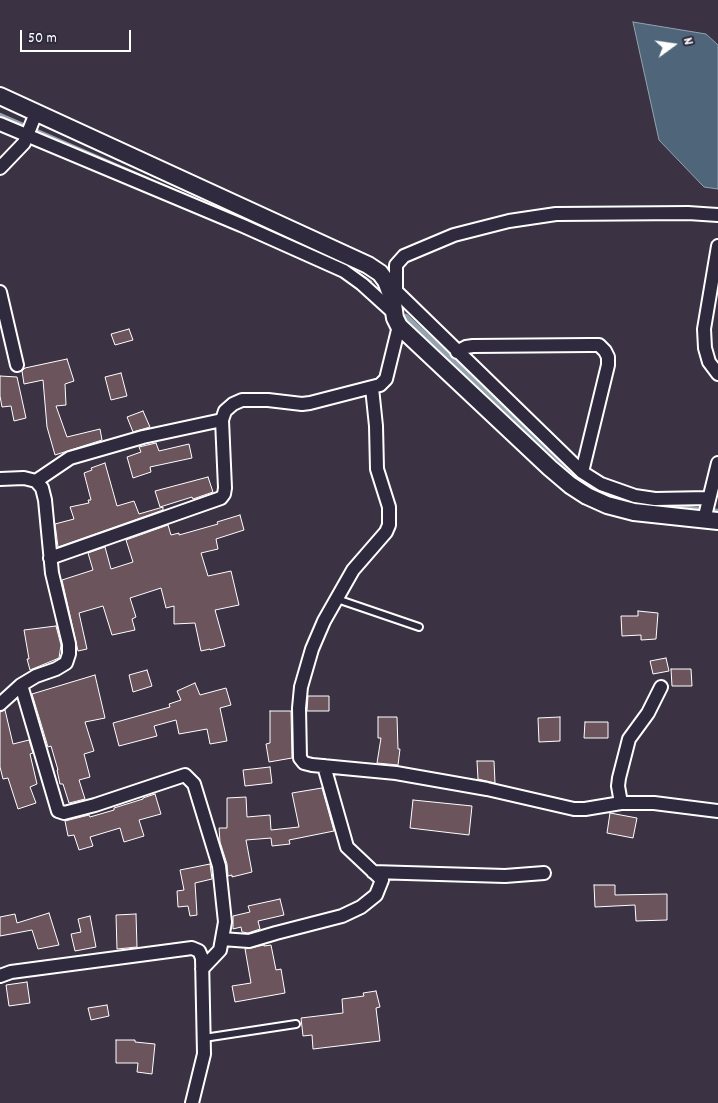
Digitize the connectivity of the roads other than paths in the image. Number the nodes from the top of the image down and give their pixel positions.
1 (0, 96) edge
2 (0, 124) edge
3 (31, 125) junction
4 (0, 168) edge
5 (718, 215) edge
6 (718, 246) edge
7 (0, 292) edge
8 (395, 307) junction
9 (457, 352) junction
10 (17, 365) dead end
11 (718, 374) edge
12 (372, 388) junction
13 (222, 420) junction
14 (718, 463) edge
15 (582, 472) junction
16 (0, 480) edge
17 (36, 481) junction
18 (709, 511) edge
19 (50, 558) junction
20 (337, 599) junction
21 (419, 627) dead end
22 (21, 685) junction
23 (661, 686) dead end
24 (0, 704) edge
25 (324, 766) junction
26 (621, 803) junction
27 (718, 811) edge
28 (373, 872) junction
29 (544, 873) dead end
30 (222, 939) junction
31 (202, 969) junction
32 (0, 976) edge
33 (296, 1024) dead end
34 (204, 1038) junction
35 (192, 1103) edge

1 - 3 street
2 - 3 street
3 - 4 street
3 - 8 street
3 - 8 street
5 - 8 street
6 - 11 street
7 - 10 street
8 - 9 street
8 - 12 street
8 - 18 street
9 - 15 street
9 - 15 street
12 - 13 street
12 - 20 street
13 - 17 street
13 - 19 street
14 - 18 street
15 - 18 street
16 - 17 street
17 - 19 street
19 - 22 street
20 - 21 lane
20 - 25 street
22 - 24 street
22 - 30 street
23 - 26 street
25 - 26 street
25 - 28 street
26 - 27 street
28 - 29 street
28 - 30 street
30 - 31 street
31 - 32 street
31 - 34 street
33 - 34 lane
34 - 35 street

